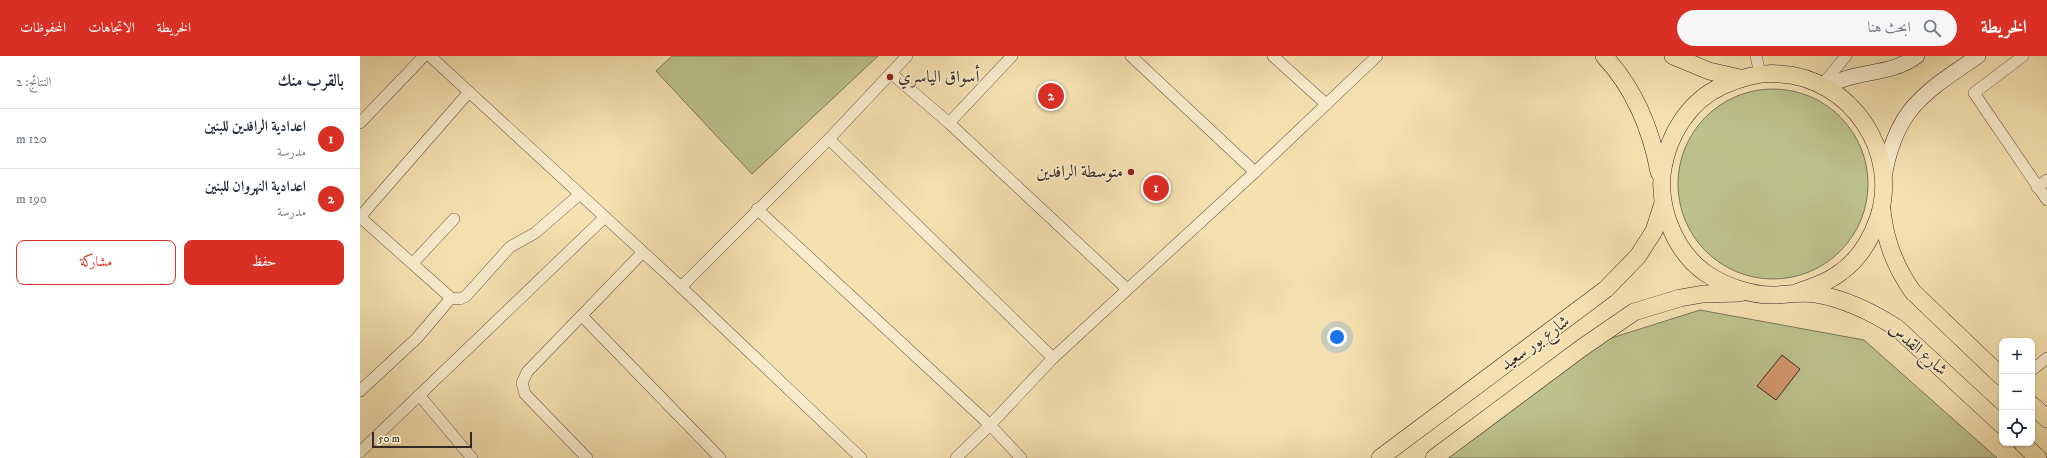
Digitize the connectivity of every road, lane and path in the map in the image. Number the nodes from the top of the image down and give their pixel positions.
1 (424, 56) edge
2 (430, 56) edge
3 (907, 56) edge
4 (1012, 56) edge
5 (1131, 56) edge
6 (1273, 56) edge
7 (1377, 56) edge
8 (1604, 56) edge
9 (1672, 56) edge
10 (1756, 56) edge
11 (1846, 56) edge
12 (1917, 56) edge
13 (1978, 56) edge
14 (2023, 56) edge
15 (891, 73) junction
16 (1760, 74) junction
17 (1740, 78) junction
18 (1824, 86) junction
19 (469, 92) junction
20 (1326, 104) junction
21 (949, 122) junction
22 (360, 123) edge
23 (829, 138) junction
24 (1255, 172) junction
25 (1884, 178) junction
26 (1661, 180) junction
27 (2047, 180) edge
28 (2037, 187) junction
29 (580, 194) junction
30 (2047, 200) edge
31 (1663, 203) junction
32 (1881, 208) junction
33 (757, 209) junction
34 (360, 217) edge
35 (605, 217) junction
36 (454, 219) dead end
37 (643, 252) junction
38 (413, 264) junction
39 (681, 287) junction
40 (1127, 289) junction
41 (1798, 292) junction
42 (1751, 293) junction
43 (452, 298) junction
44 (582, 316) junction
45 (1053, 358) junction
46 (2047, 358) edge
47 (2035, 368) edge
48 (1999, 374) edge
49 (360, 392) edge
50 (419, 395) junction
51 (2035, 408) edge
52 (2047, 419) edge
53 (1999, 422) edge
54 (990, 425) junction
55 (2025, 446) edge
56 (360, 452) edge
57 (472, 458) edge
58 (587, 458) edge
59 (720, 458) edge
60 (861, 458) edge
61 (956, 458) edge
62 (1021, 458) edge
63 (1380, 458) edge
64 (1434, 458) edge
65 (2038, 458) edge

1 - 22 street
2 - 19 street
3 - 15 street
4 - 21 street
5 - 24 street
6 - 20 street
7 - 20 street
8 - 26 main road
9 - 17 main road
10 - 16 street
11 - 18 street
12 - 18 street
13 - 25 street
14 - 28 street
15 - 21 street
15 - 23 street
16 - 17 main road
16 - 18 main road
17 - 26 main road
18 - 25 main road
19 - 29 street
19 - 34 street
20 - 24 street
21 - 40 street
23 - 33 street
23 - 45 street
24 - 40 street
25 - 32 main road
26 - 31 main road
27 - 28 street
28 - 30 street
29 - 35 street
29 - 43 street
31 - 42 main road
31 - 63 main road, شارع بور سعيد
32 - 41 main road
32 - 48 main road, شارع القدس
33 - 39 street
33 - 54 street
34 - 38 street
35 - 37 street
35 - 50 street
36 - 38 street
37 - 39 street
37 - 44 street
38 - 43 street
39 - 60 street
40 - 45 street
41 - 42 main road
41 - 53 main road, شارع القدس
42 - 64 main road, شارع بور سعيد
43 - 49 street
44 - 58 street
44 - 59 street
45 - 54 street
46 - 47 street
50 - 56 street
50 - 57 street
51 - 52 main road
54 - 61 street
54 - 62 street
55 - 65 main road

